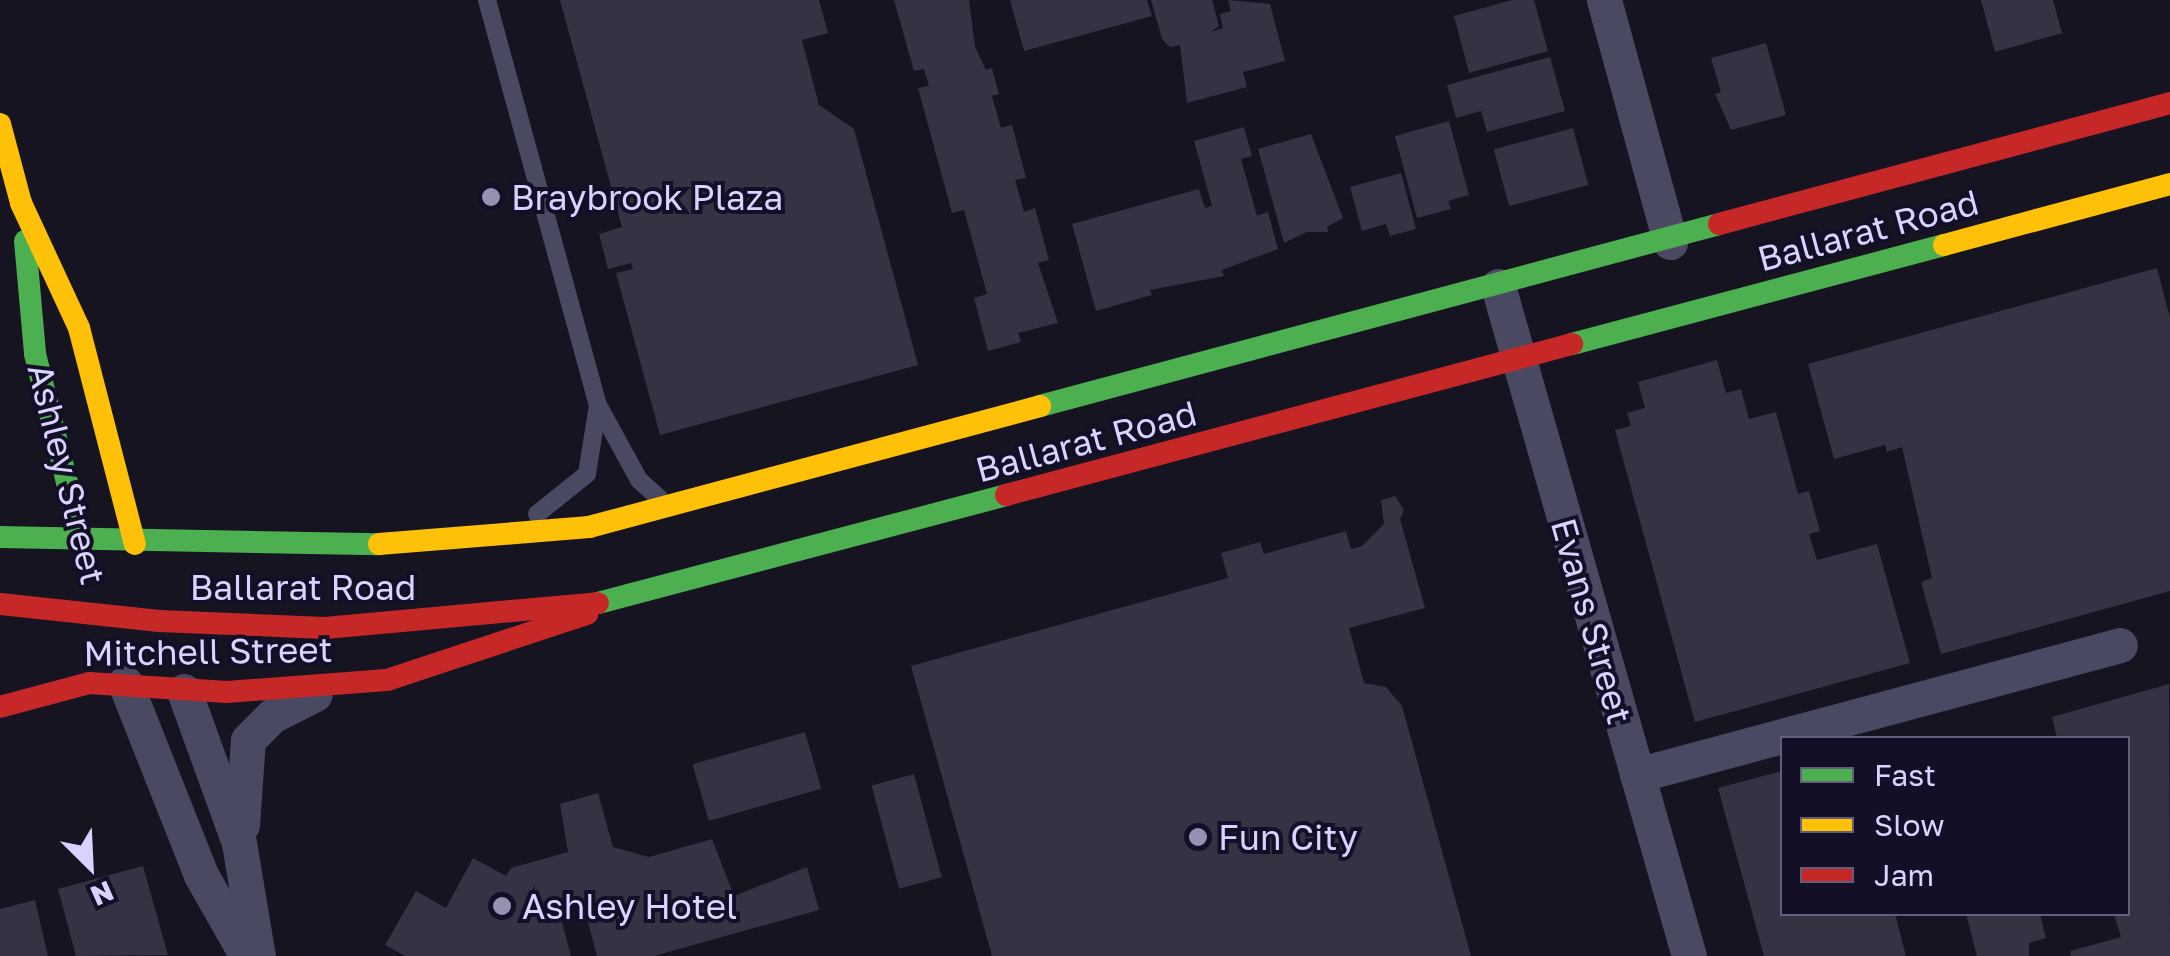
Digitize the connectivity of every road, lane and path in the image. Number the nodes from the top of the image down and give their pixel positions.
1 (487, 0) edge
2 (1604, 0) edge
3 (2170, 103) edge
4 (0, 124) edge
5 (2170, 184) edge
6 (21, 203) junction
7 (1670, 242) junction
8 (1498, 286) junction
9 (1517, 362) junction
10 (598, 405) junction
11 (685, 505) junction
12 (0, 537) edge
13 (501, 540) junction
14 (135, 544) junction
15 (84, 551) junction
16 (646, 594) junction
17 (0, 604) edge
18 (101, 607) junction
19 (165, 638) junction
20 (2120, 645) dead end
21 (120, 666) junction
22 (329, 687) junction
23 (184, 690) junction
24 (0, 707) edge
25 (1784, 736) edge
26 (1780, 737) edge
27 (1637, 776) junction
28 (242, 857) junction
29 (246, 956) edge
30 (258, 956) edge
31 (1688, 956) edge

1 - 10 lane
2 - 7 street
3 - 7 main road, Ballarat Road
4 - 6 main road, Ashley Street
5 - 9 main road, Ballarat Road
6 - 14 main road, Ashley Street
6 - 15 main road, Ashley Street
7 - 8 main road, Ballarat Road
8 - 9 street, Evans Street
8 - 11 main road, Ballarat Road
9 - 16 main road, Ballarat Road
9 - 27 street, Evans Street
10 - 11 lane
10 - 13 lane
11 - 13 main road, Ballarat Road
12 - 15 main road, Ballarat Road
13 - 14 main road, Ballarat Road
14 - 15 main road, Ballarat Road
14 - 19 main road, Ashley Street
16 - 19 main road, Ballarat Road
16 - 22 main road, Mitchell Street
17 - 18 main road, Ballarat Road
18 - 19 main road, Ballarat Road
18 - 21 main road, Ashley Street
19 - 23 main road, Ashley Street
20 - 25 street
21 - 23 main road, Mitchell Street
21 - 24 main road, Mitchell Street
21 - 29 street, Ashley Street
22 - 23 main road, Mitchell Street
22 - 28 street
23 - 28 street, Ashley Street
26 - 27 street
27 - 31 street, Evans Street
28 - 30 street, Ashley Street

